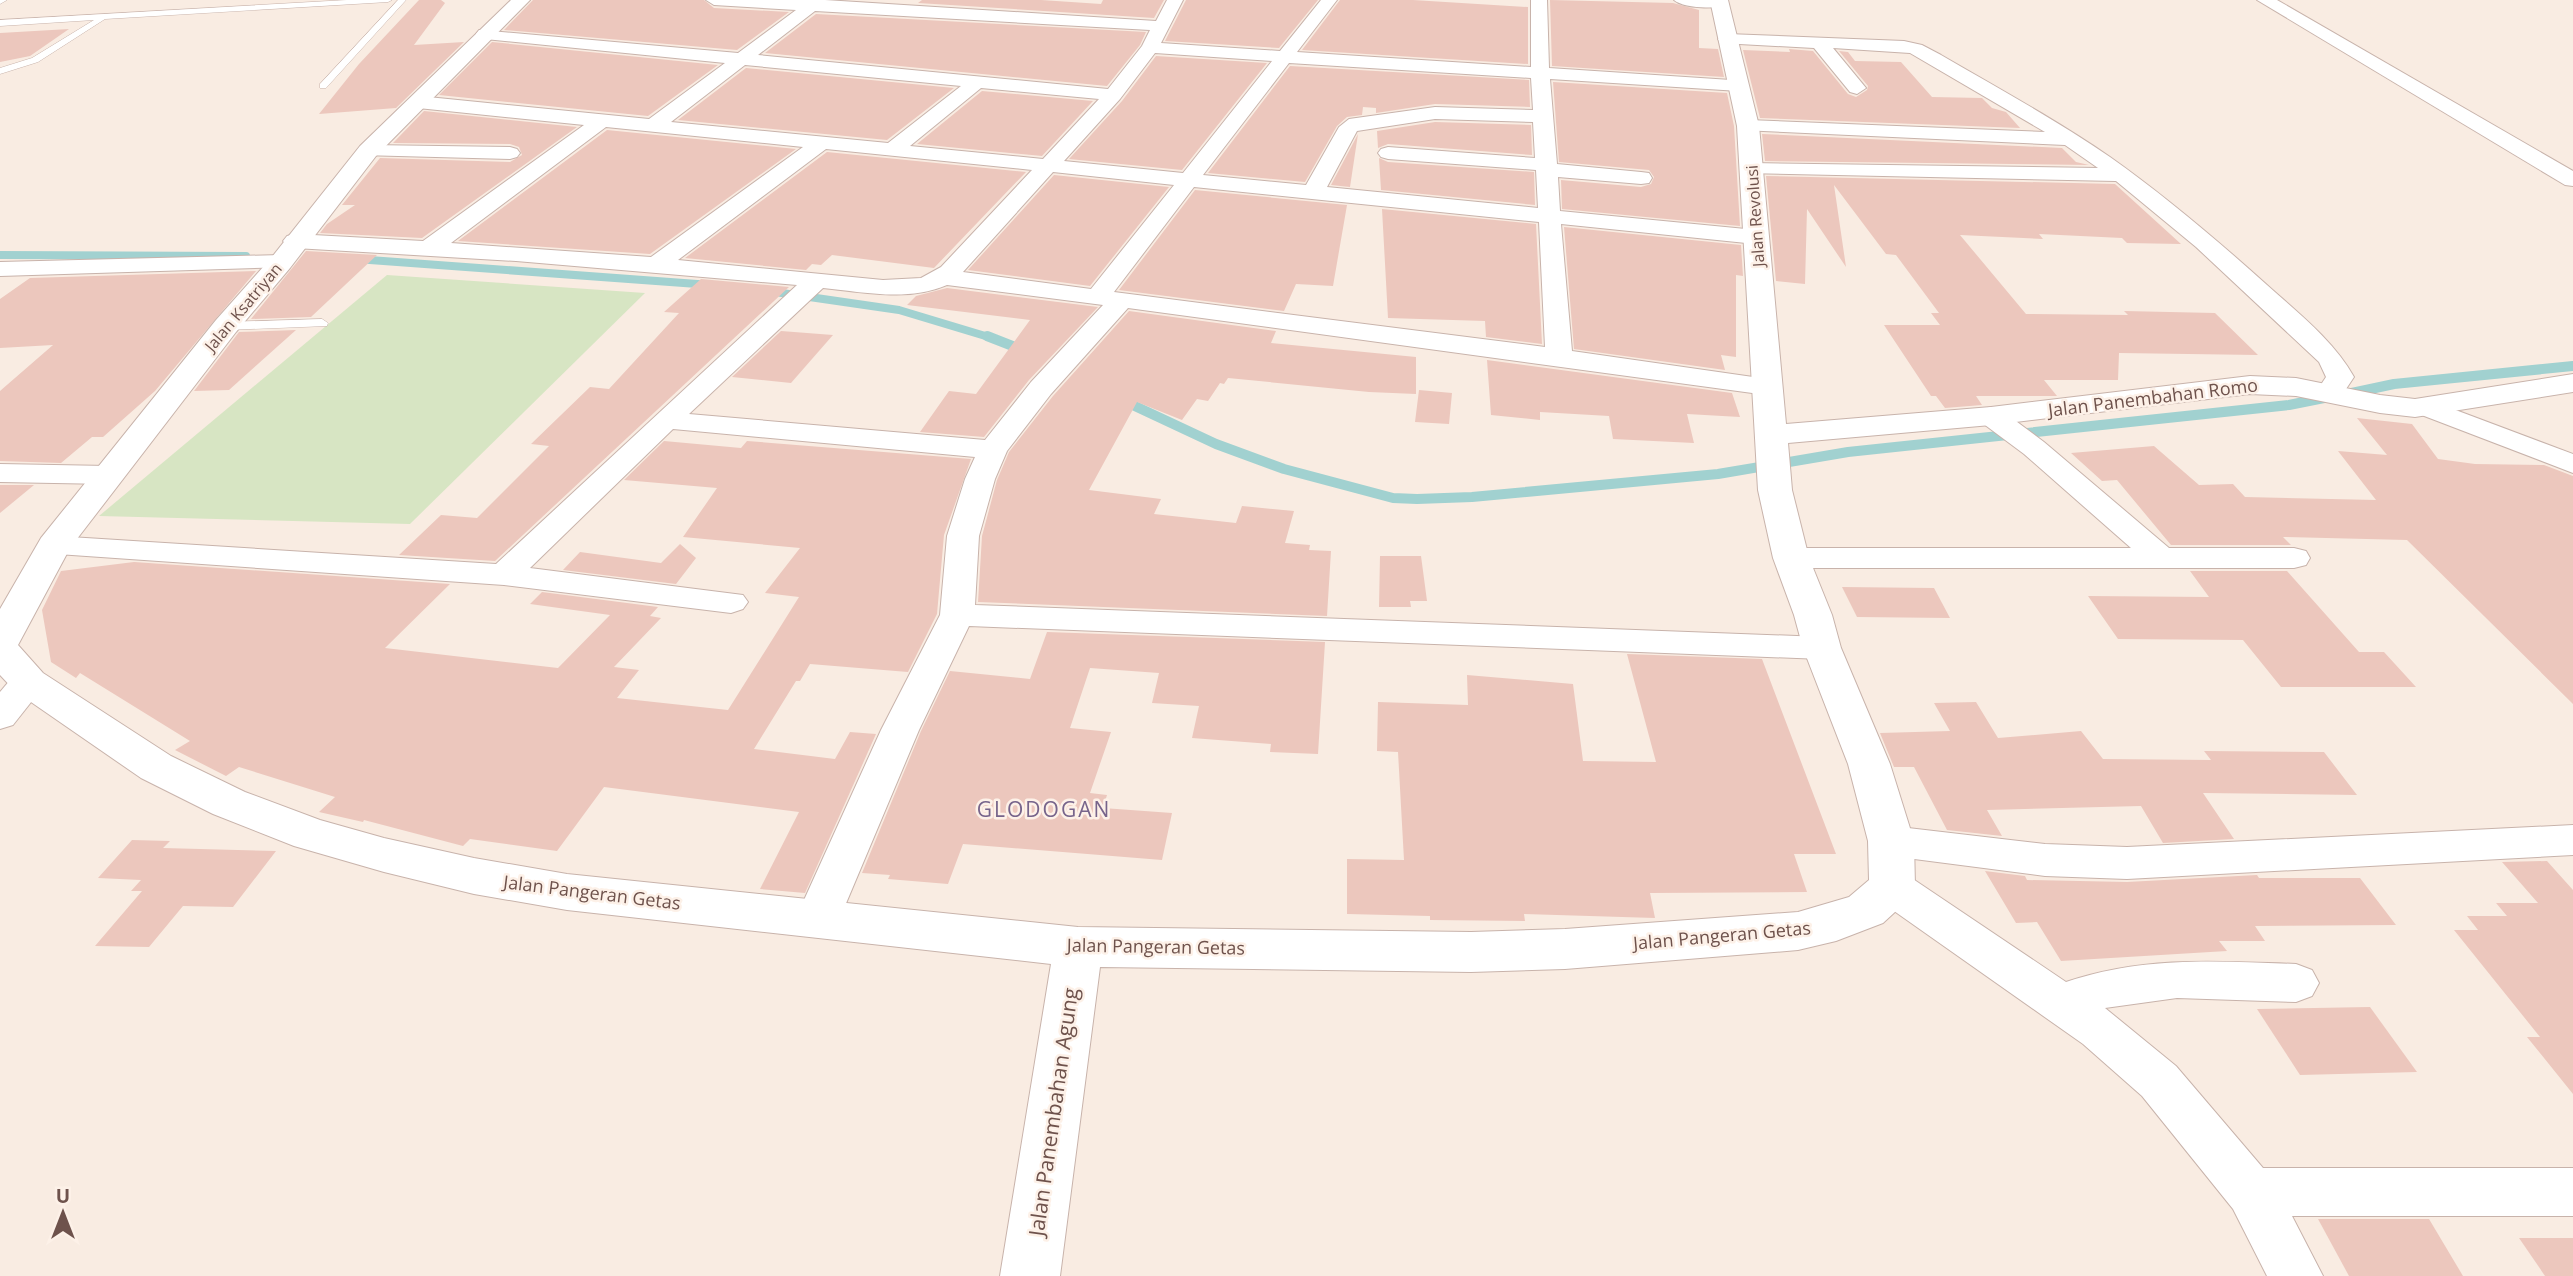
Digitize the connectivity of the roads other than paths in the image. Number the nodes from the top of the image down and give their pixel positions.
1 (388, 0) edge
2 (402, 0) edge
3 (521, 0) edge
4 (714, 0) edge
5 (1175, 0) edge
6 (1329, 0) edge
7 (1539, 0) edge
8 (1682, 0) edge
9 (2264, 0) edge
10 (1720, 1) edge
11 (815, 3) edge
12 (104, 17) junction
13 (0, 23) edge
14 (1161, 26) junction
15 (485, 34) junction
16 (1727, 39) junction
17 (1819, 43) junction
18 (1150, 47) junction
19 (1284, 57) junction
20 (741, 59) junction
21 (0, 71) edge
22 (1540, 73) junction
23 (977, 82) junction
24 (1739, 85) junction
25 (323, 86) dead end
26 (1857, 88) dead end
27 (1113, 95) junction
28 (418, 102) junction
29 (1543, 116) junction
30 (600, 122) junction
31 (653, 126) junction
32 (1748, 126) junction
33 (2069, 139) junction
34 (820, 144) junction
35 (368, 151) junction
36 (891, 151) junction
37 (510, 153) dead end
38 (1388, 153) dead end
39 (1045, 166) junction
40 (1548, 167) junction
41 (1751, 169) junction
42 (2118, 176) junction
43 (1642, 178) dead end
44 (1190, 180) junction
45 (2573, 180) edge
46 (1312, 194) junction
47 (1548, 216) junction
48 (1756, 237) junction
49 (430, 247) junction
50 (287, 254) junction
51 (656, 265) junction
52 (0, 269) edge
53 (945, 276) junction
54 (807, 289) junction
55 (1110, 298) junction
56 (323, 323) dead end
57 (226, 326) junction
58 (1559, 356) junction
59 (2573, 383) edge
60 (1767, 387) junction
61 (2333, 393) junction
62 (2429, 408) junction
63 (666, 420) junction
64 (1997, 421) junction
65 (993, 450) junction
66 (1773, 458) junction
67 (2573, 464) edge
68 (0, 473) edge
69 (108, 475) junction
70 (54, 546) junction
71 (2160, 557) junction
72 (1791, 558) junction
73 (2294, 558) dead end
74 (504, 575) junction
75 (731, 602) dead end
76 (957, 615) junction
77 (0, 643) edge
78 (1822, 648) junction
79 (14, 666) edge
80 (0, 716) edge
81 (2573, 840) edge
82 (1891, 841) junction
83 (1892, 887) junction
84 (817, 920) junction
85 (1078, 947) junction
86 (2296, 984) dead end
87 (2061, 1003) junction
88 (2251, 1192) junction
89 (2573, 1192) edge
90 (1030, 1276) edge
91 (2296, 1276) edge

1 - 12 lane
2 - 25 lane
3 - 15 street, Jalan Ksatriyan
4 - 11 street
5 - 14 street
6 - 19 street
7 - 22 street
8 - 10 street
9 - 45 street
10 - 16 street, Jalan Revolusi
11 - 14 street
11 - 20 street
12 - 13 lane
12 - 21 lane
14 - 18 street
15 - 20 street
15 - 28 street, Jalan Ksatriyan
16 - 17 street
16 - 24 street, Jalan Revolusi
17 - 26 street
17 - 33 street
18 - 19 street
18 - 27 street
19 - 22 street
19 - 44 street
20 - 23 street
20 - 31 street
22 - 24 street
22 - 29 street
23 - 27 street
23 - 36 street
24 - 32 street, Jalan Revolusi
27 - 39 street
28 - 30 street
28 - 35 street, Jalan Ksatriyan
29 - 40 street
29 - 46 street
30 - 31 street
30 - 49 street
31 - 34 street
32 - 33 street
32 - 41 street, Jalan Revolusi
33 - 42 street
34 - 36 street
34 - 51 street
35 - 37 street
35 - 50 street, Jalan Ksatriyan
36 - 39 street
38 - 40 street
39 - 44 street
39 - 53 street
40 - 43 street
40 - 47 street
41 - 42 street
41 - 48 street, Jalan Revolusi
42 - 61 street
44 - 46 street
44 - 55 street
46 - 47 street
47 - 48 street
47 - 58 street
48 - 60 street, Jalan Revolusi
49 - 50 street
49 - 51 street
50 - 52 street
50 - 57 street, Jalan Ksatriyan
51 - 54 street
53 - 54 street
53 - 55 street
54 - 63 street
55 - 58 street
55 - 65 street
56 - 57 lane
57 - 69 street, Jalan Ksatriyan
58 - 60 street
59 - 62 street, Jalan Panembahan Romo
60 - 66 street, Jalan Revolusi
61 - 62 street, Jalan Panembahan Romo
61 - 64 street, Jalan Panembahan Romo
62 - 67 street
63 - 65 street
63 - 74 street
64 - 66 street, Jalan Panembahan Romo
64 - 71 street
65 - 76 street
66 - 72 street
68 - 69 street
69 - 70 street, Jalan Ksatriyan
70 - 74 street
70 - 77 street, Jalan Ksatriyan
71 - 72 street
71 - 73 street
72 - 78 street
74 - 75 street
76 - 78 street
76 - 84 street
78 - 82 street
79 - 80 street
79 - 84 street, Jalan Pangeran Getas
81 - 82 street
82 - 83 street
83 - 85 street, Jalan Pangeran Getas
83 - 87 street
84 - 85 street, Jalan Pangeran Getas
85 - 90 street, Jalan Panembahan Agung
86 - 87 street
87 - 88 street
88 - 89 street
88 - 91 street

